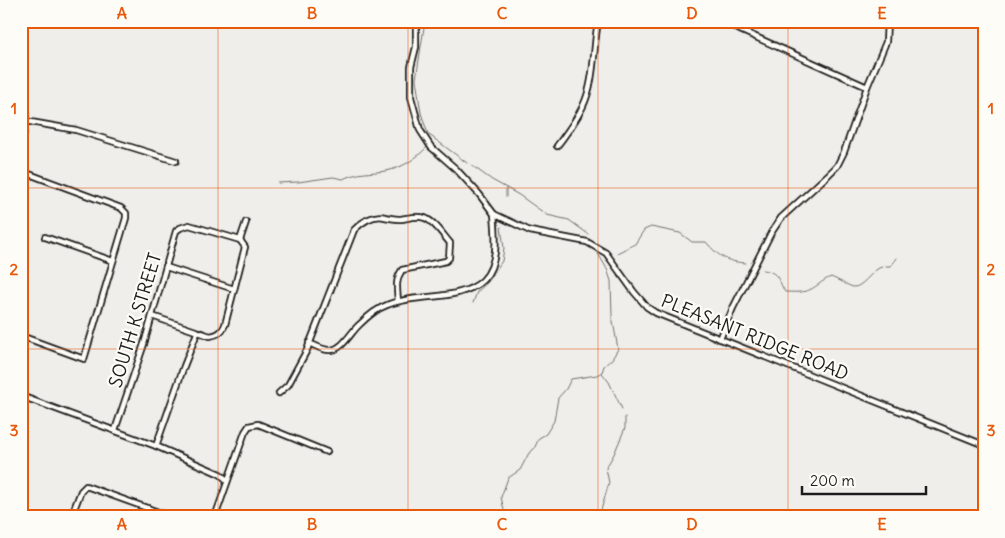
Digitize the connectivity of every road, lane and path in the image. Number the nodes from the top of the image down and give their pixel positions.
1 (416, 21) edge
2 (598, 21) edge
3 (723, 21) edge
4 (887, 21) edge
5 (21, 74) edge
6 (867, 87) junction
7 (25, 121) junction
8 (557, 146) dead end
9 (21, 147) edge
10 (176, 161) dead end
11 (21, 171) edge
12 (494, 214) junction
13 (246, 222) dead end
14 (45, 237) dead end
15 (240, 240) junction
16 (113, 262) junction
17 (166, 267) junction
18 (234, 289) junction
19 (398, 301) junction
20 (152, 316) junction
21 (197, 333) junction
22 (21, 336) edge
23 (720, 339) junction
24 (309, 343) junction
25 (279, 393) dead end
26 (21, 396) edge
27 (115, 430) junction
28 (984, 445) edge
29 (156, 446) junction
30 (327, 452) dead end
31 (227, 480) junction
32 (148, 508) junction
33 (71, 517) edge
34 (145, 517) edge
35 (172, 517) edge
36 (215, 517) edge

1 - 12 street, PLEASANT RIDGE ROAD
2 - 8 street
3 - 6 street
4 - 6 street
5 - 7 street
6 - 23 street
7 - 9 street
7 - 10 street
11 - 16 street
12 - 19 street
12 - 23 street, PLEASANT RIDGE ROAD
13 - 15 street
14 - 16 street
15 - 17 street, SOUTH K STREET
15 - 18 street
16 - 22 street
17 - 18 street
17 - 20 street, SOUTH K STREET
18 - 21 street
19 - 24 street
19 - 24 street
20 - 21 street
20 - 27 street, SOUTH K STREET
21 - 29 street
23 - 28 street, PLEASANT RIDGE ROAD
24 - 25 street
26 - 27 street
27 - 29 street
29 - 31 street
30 - 31 street
31 - 36 street
32 - 33 street
32 - 34 street
32 - 35 street

